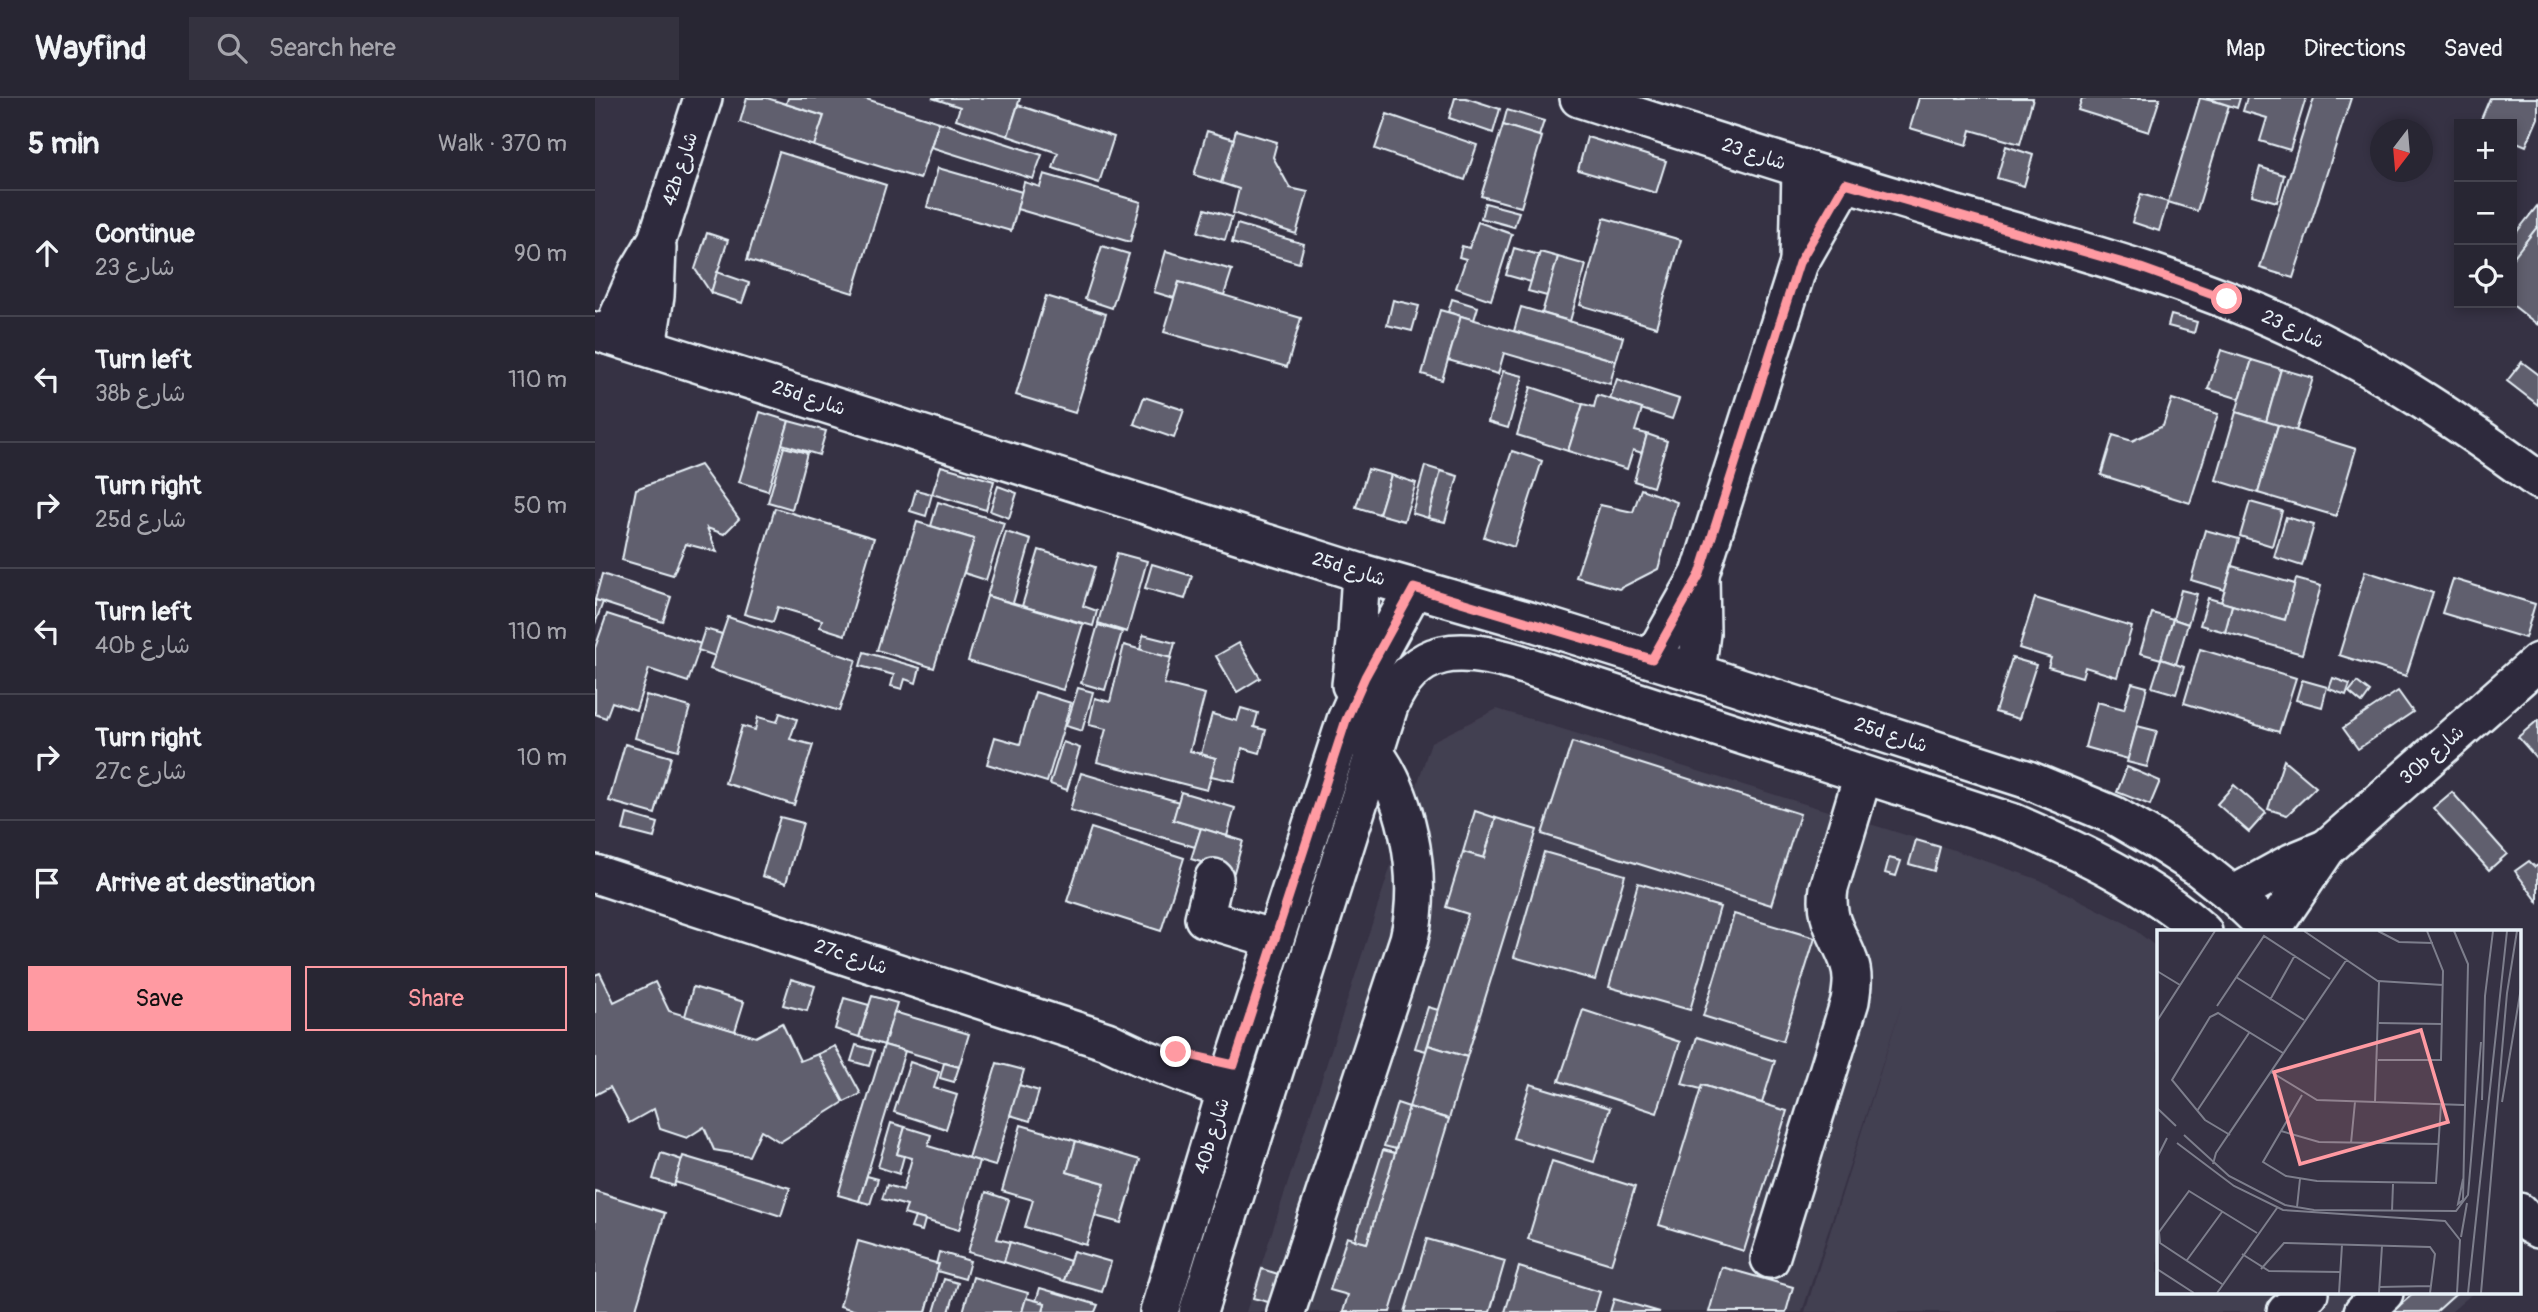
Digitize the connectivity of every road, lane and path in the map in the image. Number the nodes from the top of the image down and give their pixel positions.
1 (703, 98) edge
2 (1579, 98) edge
3 (1801, 168) junction
4 (1845, 183) junction
5 (657, 240) junction
6 (1799, 263) junction
7 (602, 333) edge
8 (647, 346) junction
9 (2538, 480) edge
10 (1361, 573) junction
11 (1700, 574) junction
12 (1414, 588) junction
13 (1529, 621) junction
14 (1652, 659) junction
15 (2538, 662) edge
16 (1518, 663) junction
17 (1696, 673) junction
18 (1346, 720) junction
19 (1373, 750) junction
20 (1863, 775) junction
21 (2327, 848) junction
22 (595, 874) edge
23 (1214, 878) dead end
24 (2232, 895) junction
25 (2200, 930) edge
26 (2270, 930) edge
27 (2273, 930) edge
28 (1274, 939) junction
29 (1230, 1077) junction
30 (1770, 1258) dead end
31 (2308, 1294) edge
32 (2383, 1294) edge
33 (1159, 1312) edge
34 (1198, 1312) edge
35 (1286, 1312) edge
36 (2286, 1312) edge
37 (2363, 1312) edge

1 - 5 street, 42b شارع
2 - 3 street, شارع 23
3 - 4 street, شارع 23
3 - 6 street
4 - 6 street
4 - 9 street, شارع 23
5 - 7 street, 42b شارع
5 - 8 street, 42b شارع
6 - 11 street
7 - 8 street, 25d شارع
8 - 10 street, 25d شارع
10 - 12 street, 25d شارع
10 - 18 street, 40b شارع
11 - 14 street
11 - 17 street
12 - 13 street, 25d شارع
12 - 18 street, 40b شارع
13 - 14 street, 25d شارع
13 - 16 street
14 - 17 street, 25d شارع
15 - 21 street, 30b شارع
16 - 19 street
16 - 20 street
17 - 24 street, 25d شارع
18 - 19 street
18 - 28 street, 40b شارع
19 - 34 street
19 - 35 street
20 - 25 street
20 - 30 street
21 - 24 street, 30b شارع
21 - 27 street, 30b شارع
22 - 29 street, 27c شارع
23 - 28 street
24 - 26 street, 25d شارع
28 - 29 street, 40b شارع
29 - 33 street, 40b شارع
31 - 36 street
32 - 37 street

